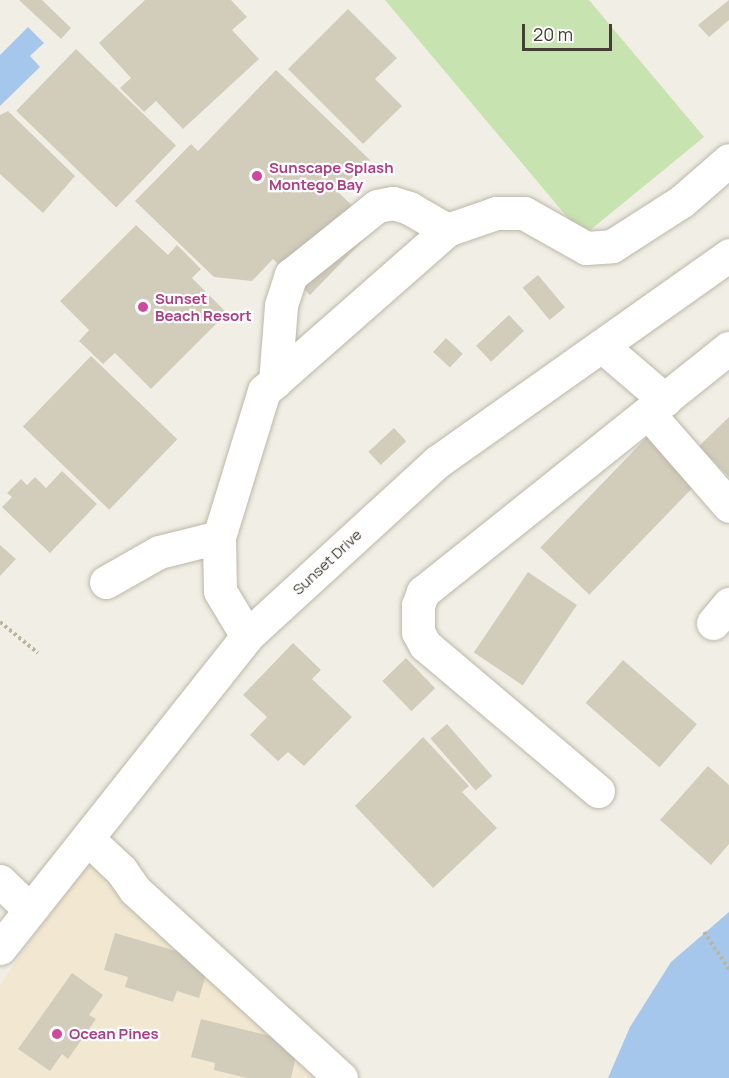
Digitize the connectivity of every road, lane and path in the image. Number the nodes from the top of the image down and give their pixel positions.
1 (729, 160) edge
2 (447, 230) junction
3 (729, 255) edge
4 (602, 346) junction
5 (729, 348) edge
6 (275, 382) junction
7 (657, 406) junction
8 (729, 506) edge
9 (219, 537) junction
10 (106, 582) dead end
11 (0, 622) edge
12 (247, 636) junction
13 (38, 653) dead end
14 (598, 791) dead end
15 (89, 840) junction
16 (0, 881) edge
17 (28, 908) junction
18 (704, 932) dead end
19 (0, 948) edge
20 (729, 969) edge
21 (341, 1078) edge

1 - 2 street
2 - 6 street
2 - 6 street
3 - 4 street, Sunset Drive
4 - 7 street
4 - 12 street, Sunset Drive
5 - 7 street
6 - 9 street
7 - 8 street
7 - 14 street
9 - 10 street
9 - 12 street
11 - 13 path
12 - 15 street, Sunset Drive
15 - 17 street, Sunset Drive
15 - 21 street
16 - 17 street
17 - 19 street, Sunset Drive
18 - 20 path

